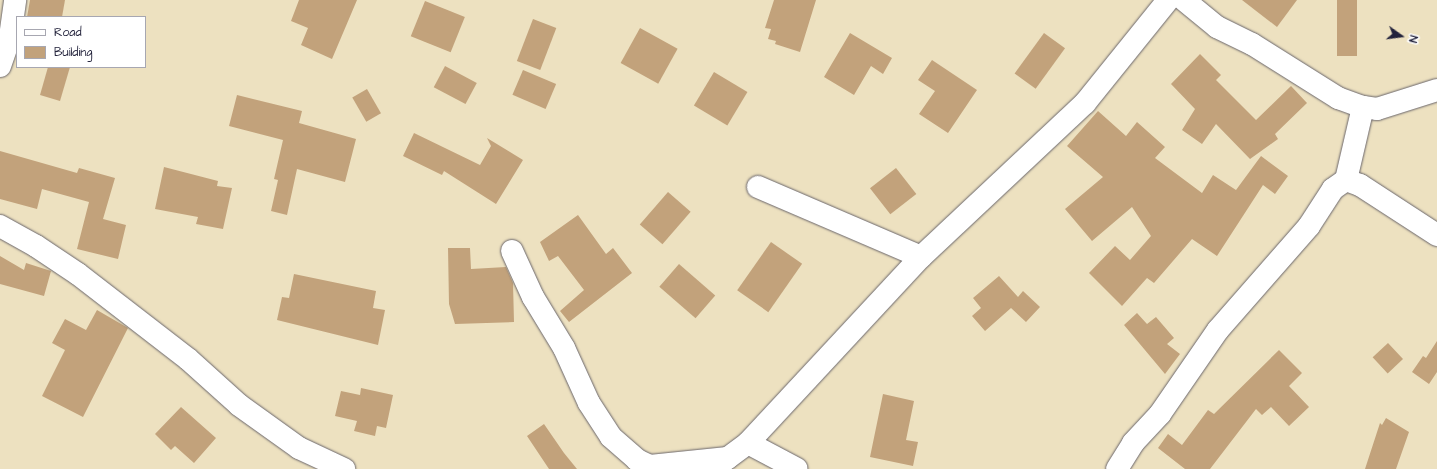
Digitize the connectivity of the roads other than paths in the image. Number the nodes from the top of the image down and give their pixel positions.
1 (15, 0) edge
2 (1168, 0) edge
3 (1184, 0) edge
4 (0, 66) edge
5 (1437, 90) edge
6 (1363, 107) junction
7 (1346, 180) junction
8 (758, 187) dead end
9 (0, 226) edge
10 (1437, 235) edge
11 (512, 251) dead end
12 (921, 257) junction
13 (748, 443) junction
14 (720, 464) edge
15 (333, 467) edge
16 (797, 469) edge
17 (1117, 469) edge

1 - 4 street
2 - 12 street
3 - 6 street
5 - 6 street
6 - 7 street
7 - 10 street
7 - 17 street
8 - 12 street
9 - 15 street
11 - 14 street
12 - 13 street
13 - 14 street
13 - 16 street

